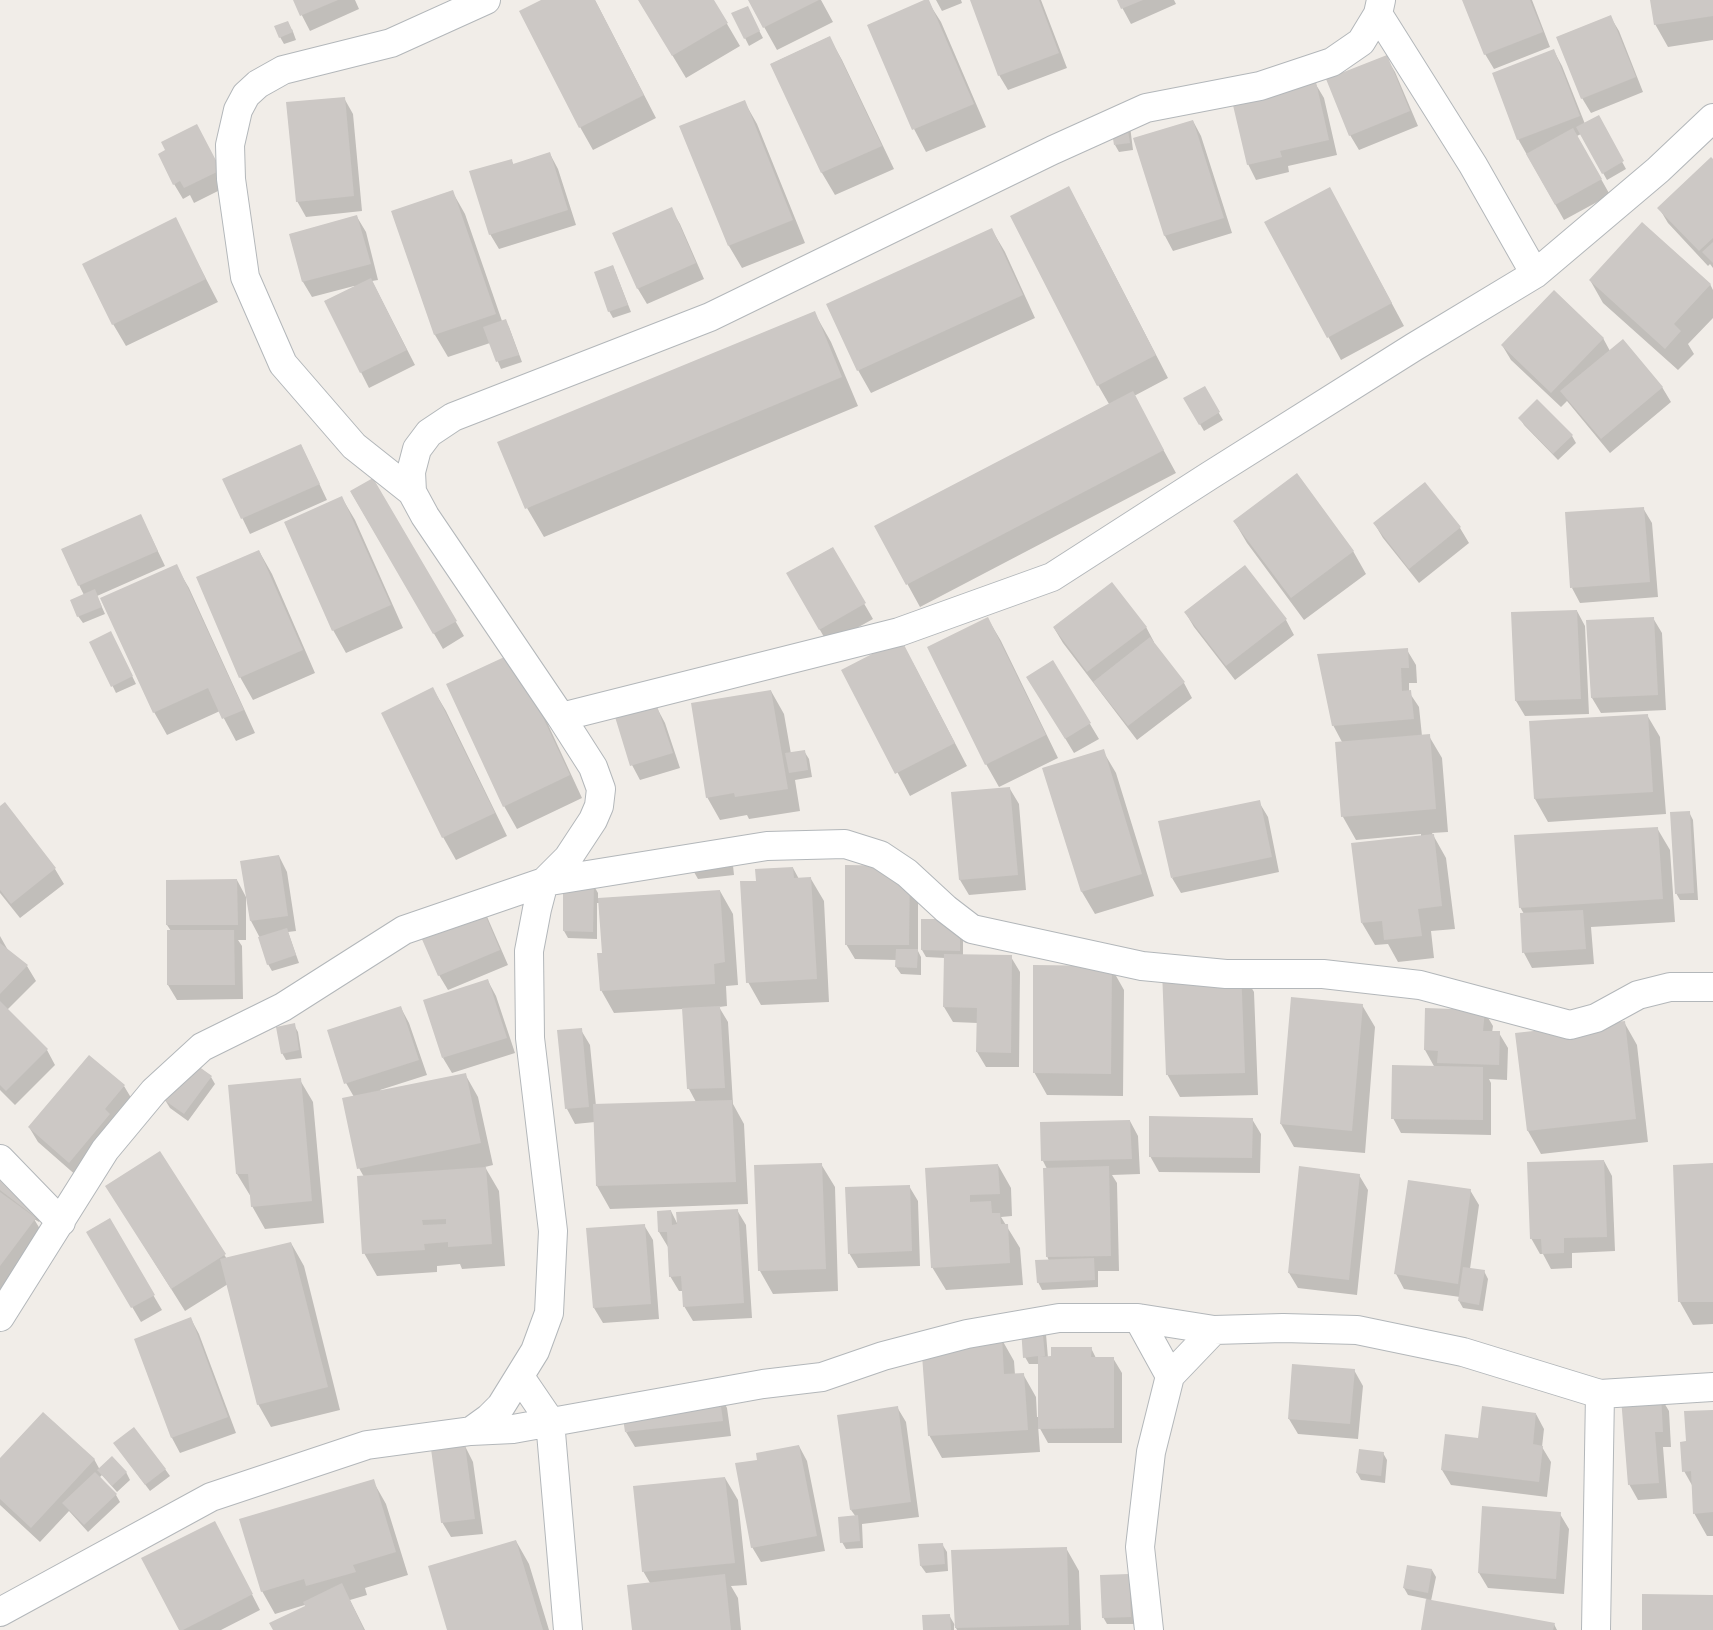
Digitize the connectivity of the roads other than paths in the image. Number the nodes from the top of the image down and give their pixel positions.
1 (486, 0) edge
2 (1380, 7) edge
3 (1713, 118) edge
4 (1535, 274) junction
5 (412, 492) junction
6 (561, 716) junction
7 (544, 882) junction
8 (1713, 987) edge
9 (0, 1159) edge
10 (61, 1222) junction
11 (0, 1317) edge
12 (1138, 1318) junction
13 (1214, 1330) junction
14 (1170, 1376) junction
15 (520, 1377) junction
16 (1713, 1387) edge
17 (1600, 1394) junction
18 (550, 1421) junction
19 (471, 1431) junction
20 (0, 1612) edge
21 (568, 1630) edge
22 (1149, 1630) edge
23 (1596, 1630) edge

1 - 5 street
2 - 4 street
2 - 5 street
3 - 4 street
4 - 6 street
5 - 6 street
6 - 7 street
7 - 8 street
7 - 10 street
7 - 15 street
9 - 10 street
10 - 11 street
12 - 13 street
12 - 14 street
12 - 18 street
13 - 14 street
13 - 17 street
14 - 22 street
15 - 18 street
15 - 19 street
16 - 17 street
17 - 23 street
18 - 19 street
18 - 21 street
19 - 20 street

